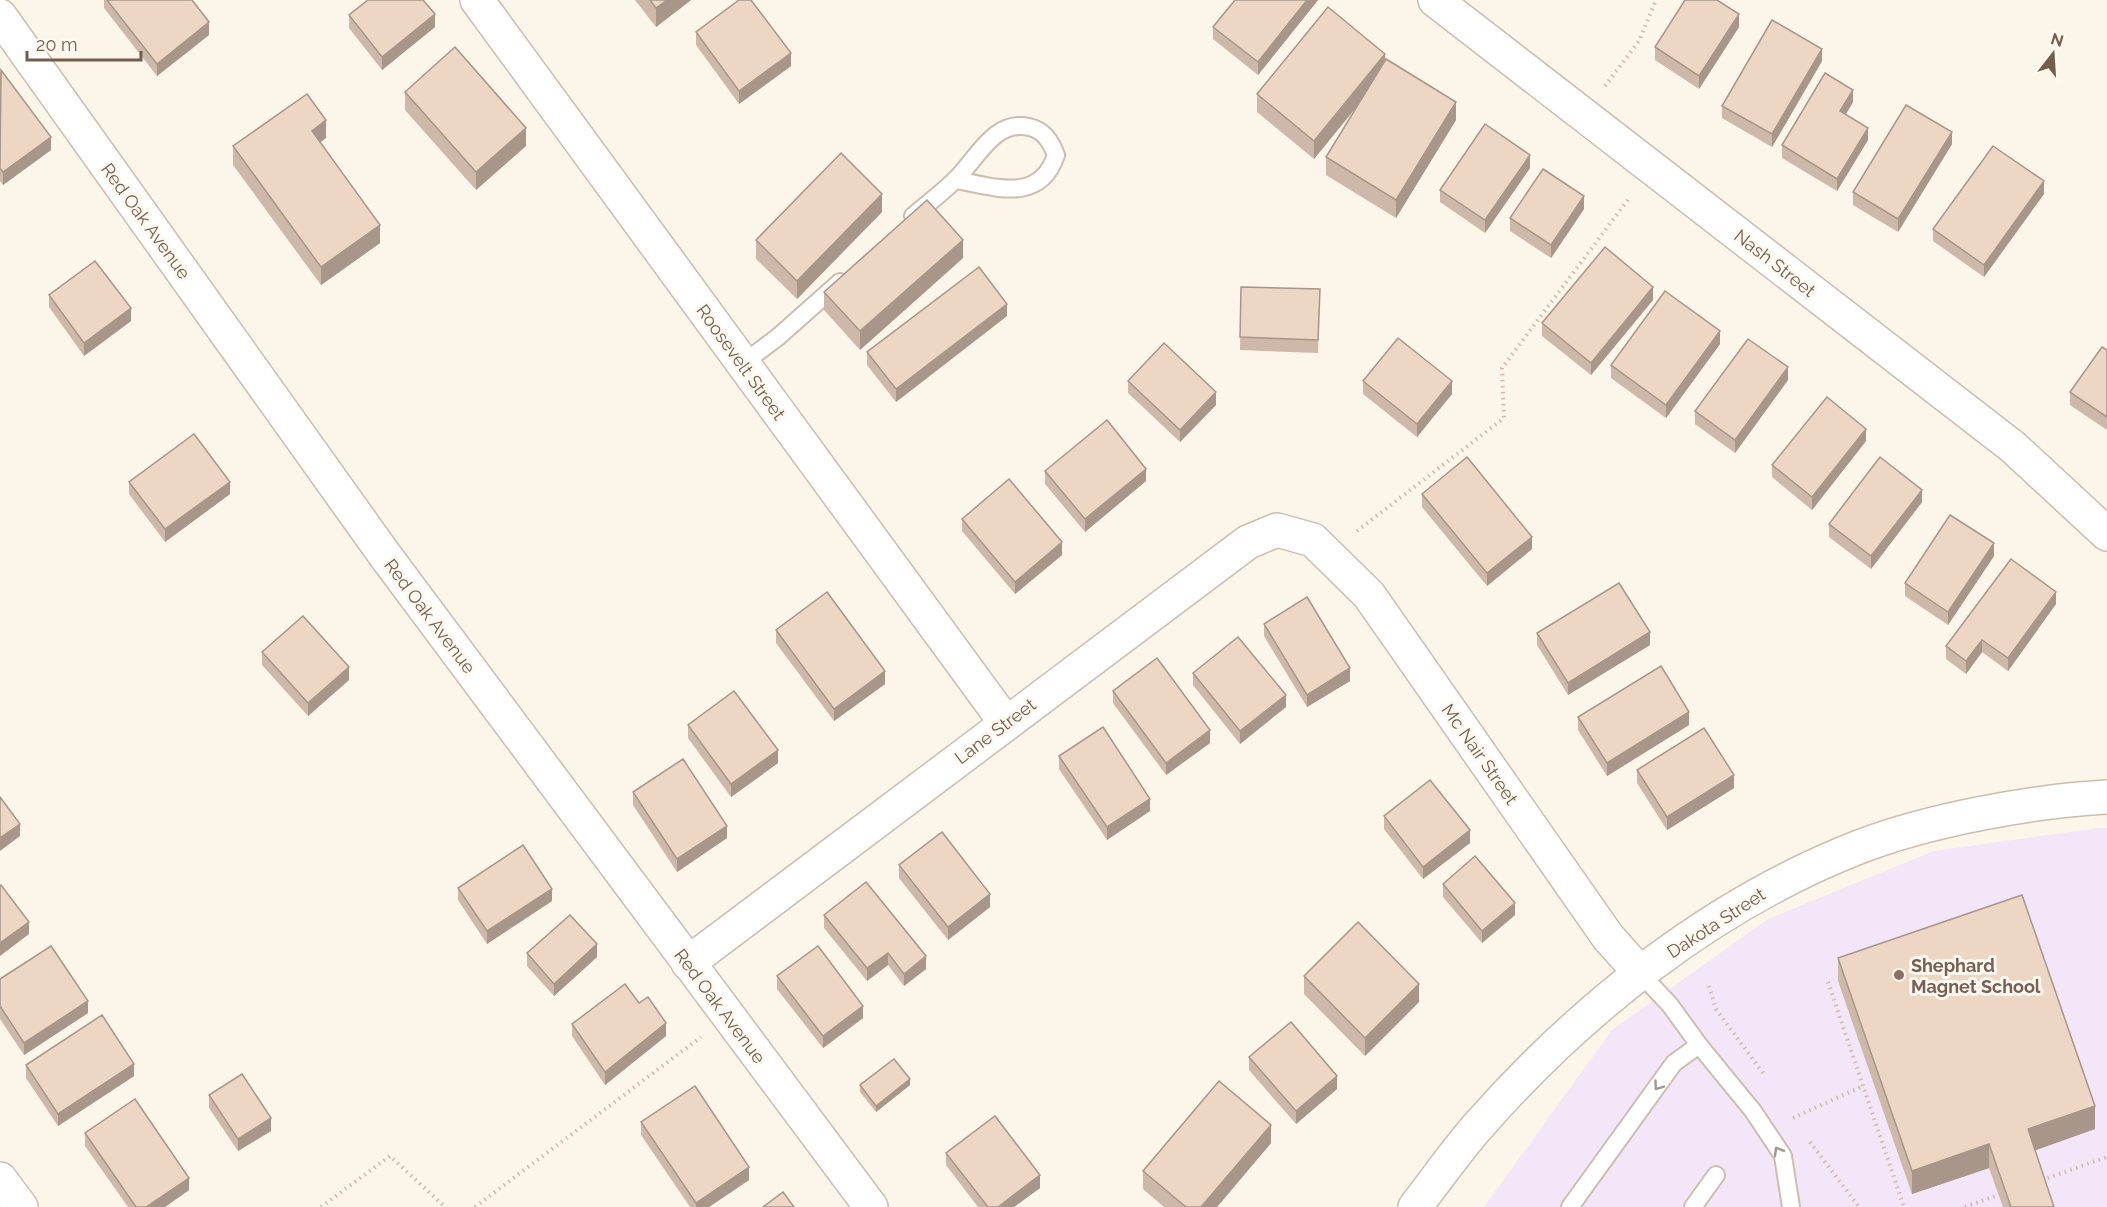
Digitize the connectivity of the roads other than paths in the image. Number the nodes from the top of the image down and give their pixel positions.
1 (477, 0) edge
2 (1435, 0) edge
3 (0, 16) edge
4 (956, 180) junction
5 (904, 224) edge
6 (854, 268) edge
7 (742, 364) junction
8 (2107, 534) edge
9 (1313, 540) joint
10 (1006, 723) junction
11 (2107, 797) edge
12 (688, 963) junction
13 (1641, 974) junction
14 (1699, 1046) junction
15 (1716, 1175) dead end
16 (0, 1179) edge
17 (21, 1207) edge
18 (871, 1207) edge
19 (1415, 1207) edge
20 (1570, 1207) edge
21 (1693, 1207) edge
22 (1791, 1207) edge

1 - 7 street, Roosevelt Street
2 - 8 street, Nash Street
3 - 12 street, Red Oak Avenue
4 - 4 lane
4 - 5 lane
6 - 7 lane
7 - 10 street, Roosevelt Street
9 - 10 street, Lane Street
9 - 13 street, Mc Nair Street
10 - 12 street, Lane Street
11 - 13 street, Dakota Street
12 - 18 street, Red Oak Avenue
13 - 14 lane
13 - 19 street, Dakota Street
14 -> 20 lane
22 -> 14 lane
15 - 21 lane
16 - 17 street

